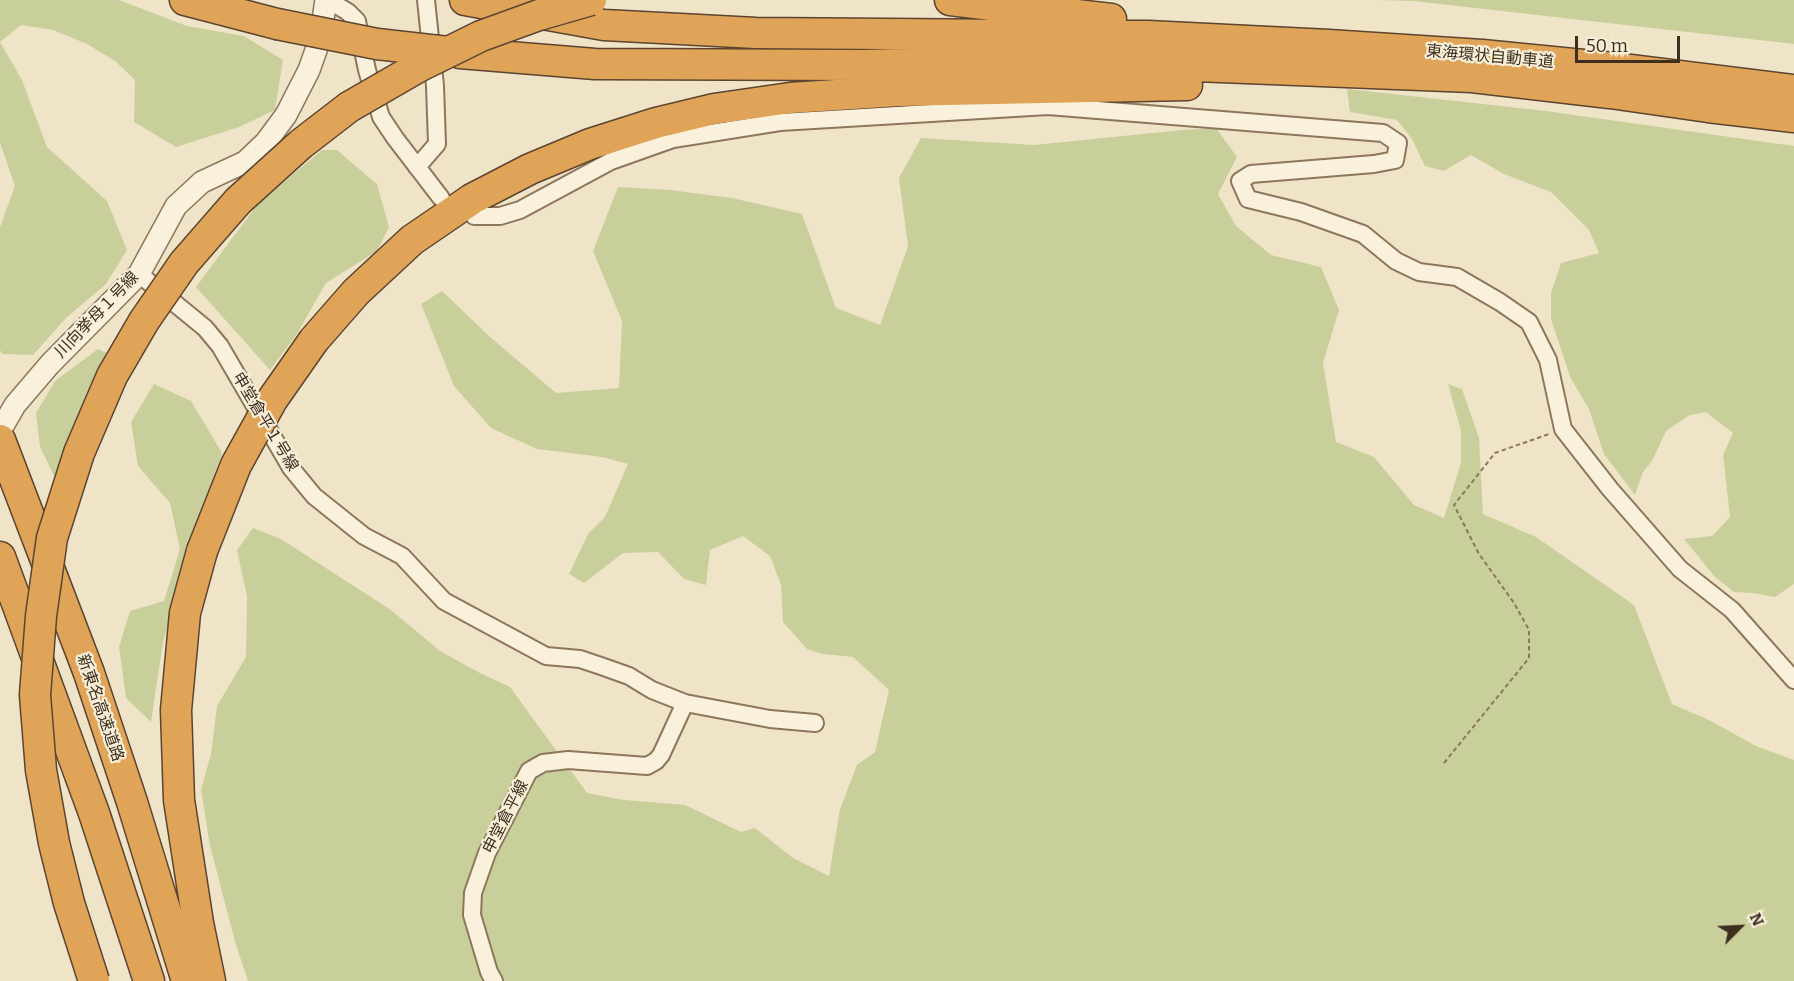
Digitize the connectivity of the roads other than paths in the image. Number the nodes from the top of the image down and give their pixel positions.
1 (185, 0) edge
2 (327, 0) edge
3 (426, 0) edge
4 (465, 0) edge
5 (591, 0) edge
6 (950, 0) edge
7 (1329, 45) junction
8 (1472, 77) junction
9 (1794, 90) edge
10 (1794, 117) edge
11 (417, 167) junction
12 (441, 198) dead end
13 (474, 216) dead end
14 (139, 274) junction
15 (0, 431) edge
16 (0, 440) edge
17 (0, 557) edge
18 (1794, 680) edge
19 (685, 703) junction
20 (815, 723) dead end
21 (94, 981) edge
22 (149, 981) edge
23 (187, 981) edge
24 (210, 981) edge
25 (494, 981) edge

1 - 8 highway, bridge
2 - 11 street
2 - 14 street, 川向挙母１号線
3 - 11 street
4 - 7 highway
5 - 21 highway, bridge
6 - 7 highway
7 - 9 highway, 東海環状自動車道
8 - 10 highway, 東海環状自動車道
8 - 24 highway, bridge
11 - 12 street
13 - 18 street
14 - 15 street, 川向挙母１号線
14 - 19 street, 申堂倉平１号線
16 - 23 highway, 新東名高速道路, bridge
17 - 22 highway, bridge
19 - 20 street, 申堂倉平１号線
19 - 25 street, 申堂倉平線

